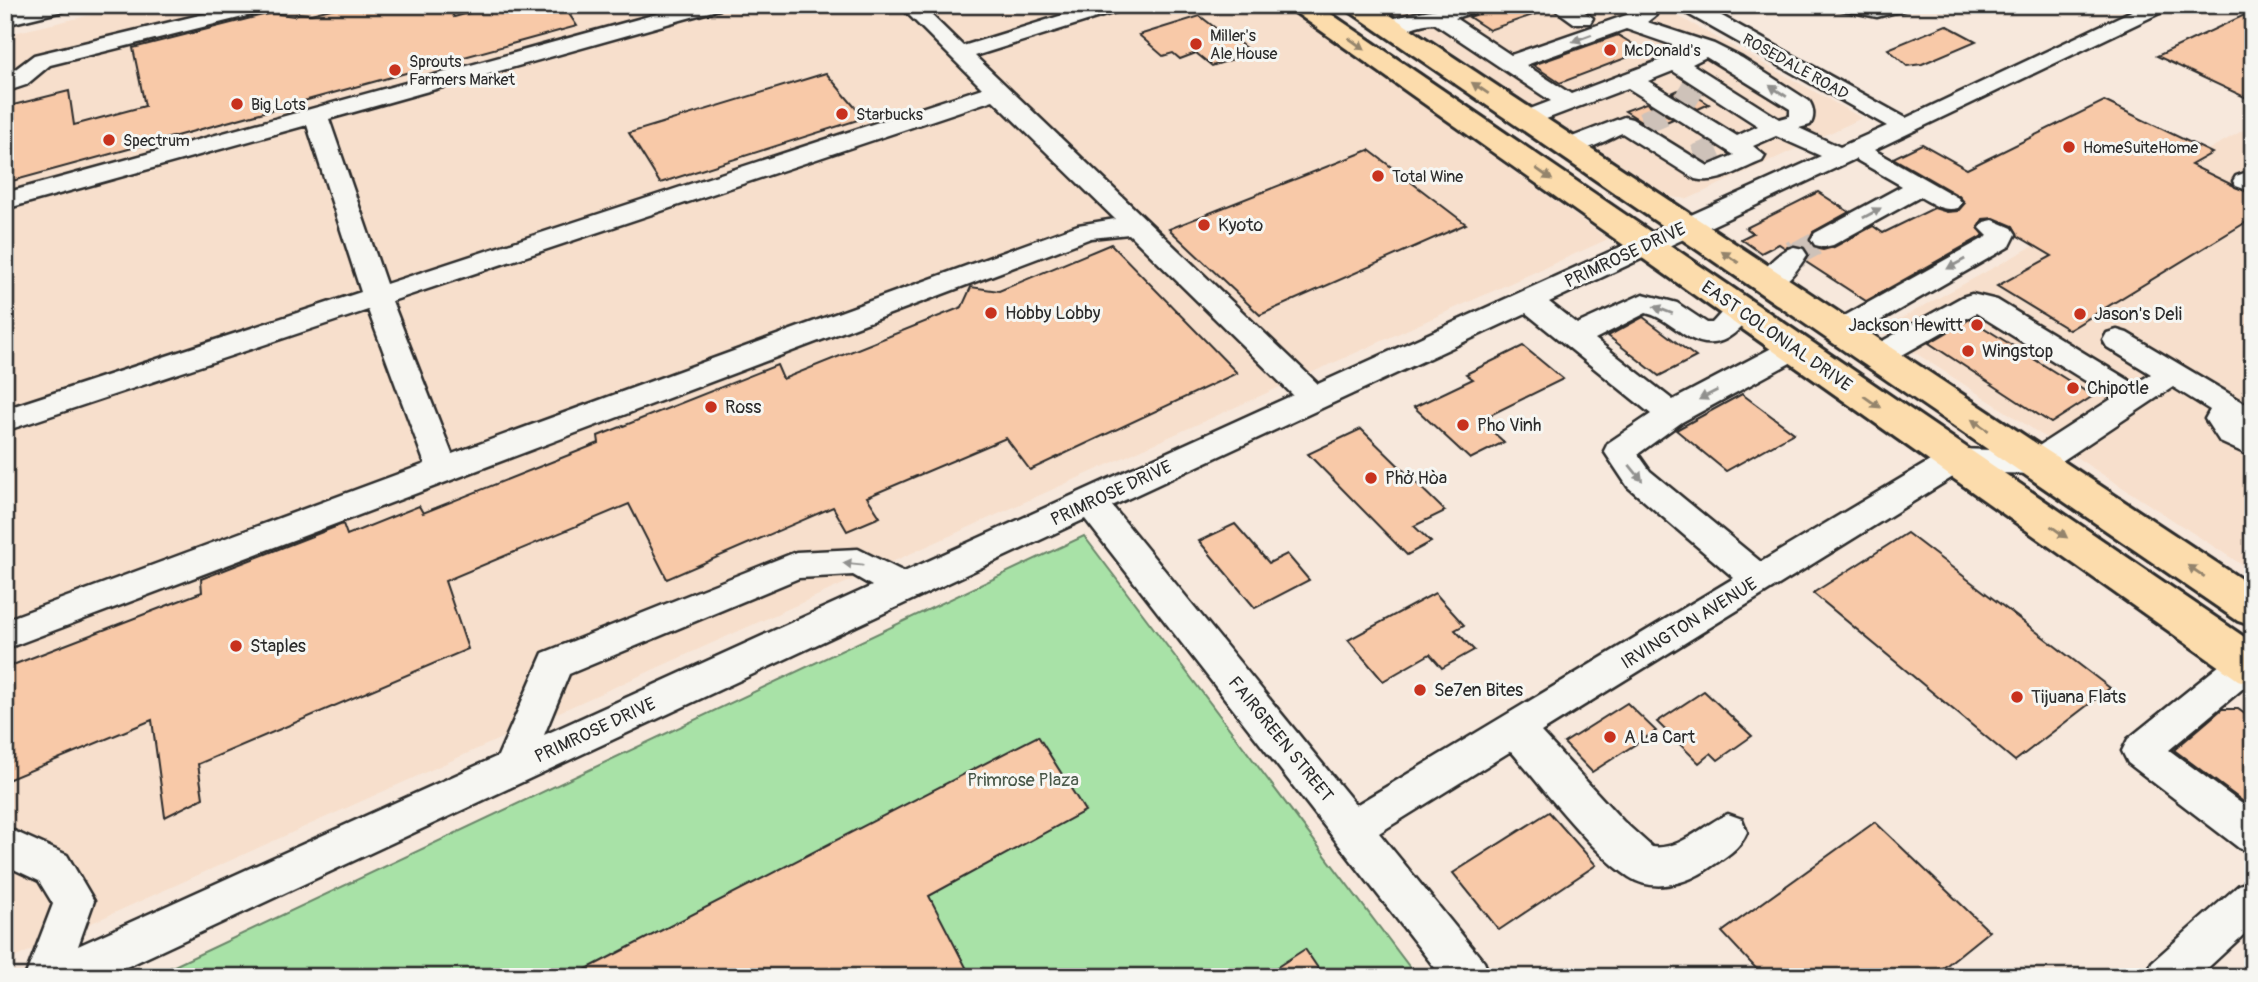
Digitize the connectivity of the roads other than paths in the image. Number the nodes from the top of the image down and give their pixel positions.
1 (64, 5) edge
2 (268, 5) edge
3 (909, 5) edge
4 (1081, 5) edge
5 (1118, 5) edge
6 (1301, 5) edge
7 (1357, 5) edge
8 (1477, 5) edge
9 (1559, 5) edge
10 (1686, 5) edge
11 (1845, 5) edge
12 (1900, 5) edge
13 (2161, 5) edge
14 (700, 7) edge
15 (37, 8) edge
16 (1438, 16) junction
17 (1582, 18) dead end
18 (5, 19) edge
19 (1390, 27) junction
20 (1706, 49) junction
21 (955, 50) junction
22 (42, 60) junction
23 (1675, 63) junction
24 (1510, 64) junction
25 (5, 85) edge
26 (997, 91) junction
27 (1567, 102) junction
28 (1646, 107) junction
29 (1703, 107) tunnel mouth
30 (316, 115) junction
31 (1525, 119) junction
32 (1905, 127) junction
33 (1567, 147) junction
34 (1730, 147) junction
35 (1847, 153) junction
36 (2253, 177) edge
37 (1790, 180) junction
38 (2253, 185) edge
39 (1920, 187) junction
40 (5, 201) edge
41 (1134, 225) junction
42 (1686, 227) junction
43 (1824, 239) tunnel mouth
44 (1647, 245) junction
45 (1794, 255) tunnel mouth
46 (1769, 283) junction
47 (376, 295) junction
48 (1528, 300) junction
49 (1740, 310) junction
50 (1840, 331) junction
51 (1575, 337) junction
52 (2117, 340) dead end
53 (1795, 348) junction
54 (1878, 356) junction
55 (2173, 373) junction
56 (1315, 398) junction
57 (2136, 398) junction
58 (2226, 405) junction
59 (1671, 414) junction
60 (5, 420) edge
61 (2253, 422) edge
62 (2253, 446) edge
63 (1956, 460) junction
64 (2036, 463) junction
65 (443, 470) junction
66 (1090, 502) junction
67 (1759, 580) junction
68 (904, 588) junction
69 (2253, 609) edge
70 (5, 635) edge
71 (2251, 665) edge
72 (1515, 729) junction
73 (512, 768) junction
74 (1353, 828) junction
75 (1728, 832) dead end
76 (2253, 835) edge
77 (5, 845) edge
78 (2253, 899) edge
79 (46, 977) edge
80 (58, 977) edge
81 (1469, 977) edge
82 (2167, 977) edge

1 - 15 street
2 - 22 street
3 - 21 street
4 - 21 street
5 - 21 street
6 -> 44 highway, EAST COLONIAL DRIVE
7 - 19 highway
8 - 16 street
9 - 17 street
10 - 32 street, ROSEDALE ROAD
11 - 12 street
13 - 32 street, PRIMROSE DRIVE
14 - 30 street
15 - 18 street
15 - 22 street
16 - 19 street
16 - 24 street
31 -> 19 highway
20 - 23 street
20 -> 24 street
34 -> 20 street
21 - 26 street
22 - 25 street
23 - 28 street
23 - 34 street
24 - 27 street
26 - 41 street
26 - 47 street
27 - 28 street
27 - 31 street
28 - 33 street
28 - 34 street
28 - 34 street
29 - 34 street
30 - 40 street
30 - 47 street
31 - 33 highway
32 - 35 street, PRIMROSE DRIVE
33 - 42 highway
34 - 35 street
34 - 37 street
35 - 37 street, PRIMROSE DRIVE
35 - 39 street
36 - 38 street
37 - 42 street, PRIMROSE DRIVE
43 -> 39 street
39 -> 50 street
41 - 56 street
41 - 65 street
42 - 44 street, PRIMROSE DRIVE
46 -> 42 highway
44 - 48 street, PRIMROSE DRIVE
44 - 49 highway, EAST COLONIAL DRIVE
45 - 46 street
46 - 50 highway
47 - 60 street
47 - 65 street
48 - 51 street
48 - 56 street, PRIMROSE DRIVE
49 -> 51 street
49 - 53 highway, EAST COLONIAL DRIVE
50 - 54 highway
51 - 59 street
52 - 55 street
53 -> 59 street
53 -> 63 highway, EAST COLONIAL DRIVE
54 - 57 street
64 -> 54 highway
55 - 57 street
55 - 58 street
56 - 66 street, PRIMROSE DRIVE
57 - 64 street
58 - 61 street
58 - 62 street
59 -> 67 street
63 - 64 street
63 - 67 street, IRVINGTON AVENUE
63 -> 71 highway, EAST COLONIAL DRIVE
69 -> 64 highway
65 - 70 street
66 - 68 street, PRIMROSE DRIVE
66 - 74 street, FAIRGREEN STREET
67 - 72 street, IRVINGTON AVENUE
68 - 73 street, PRIMROSE DRIVE
68 -> 73 street
71 - 76 street
72 - 74 street, IRVINGTON AVENUE
72 - 75 street
73 - 80 street, PRIMROSE DRIVE
74 - 81 street, FAIRGREEN STREET
77 - 79 street
78 - 82 street

